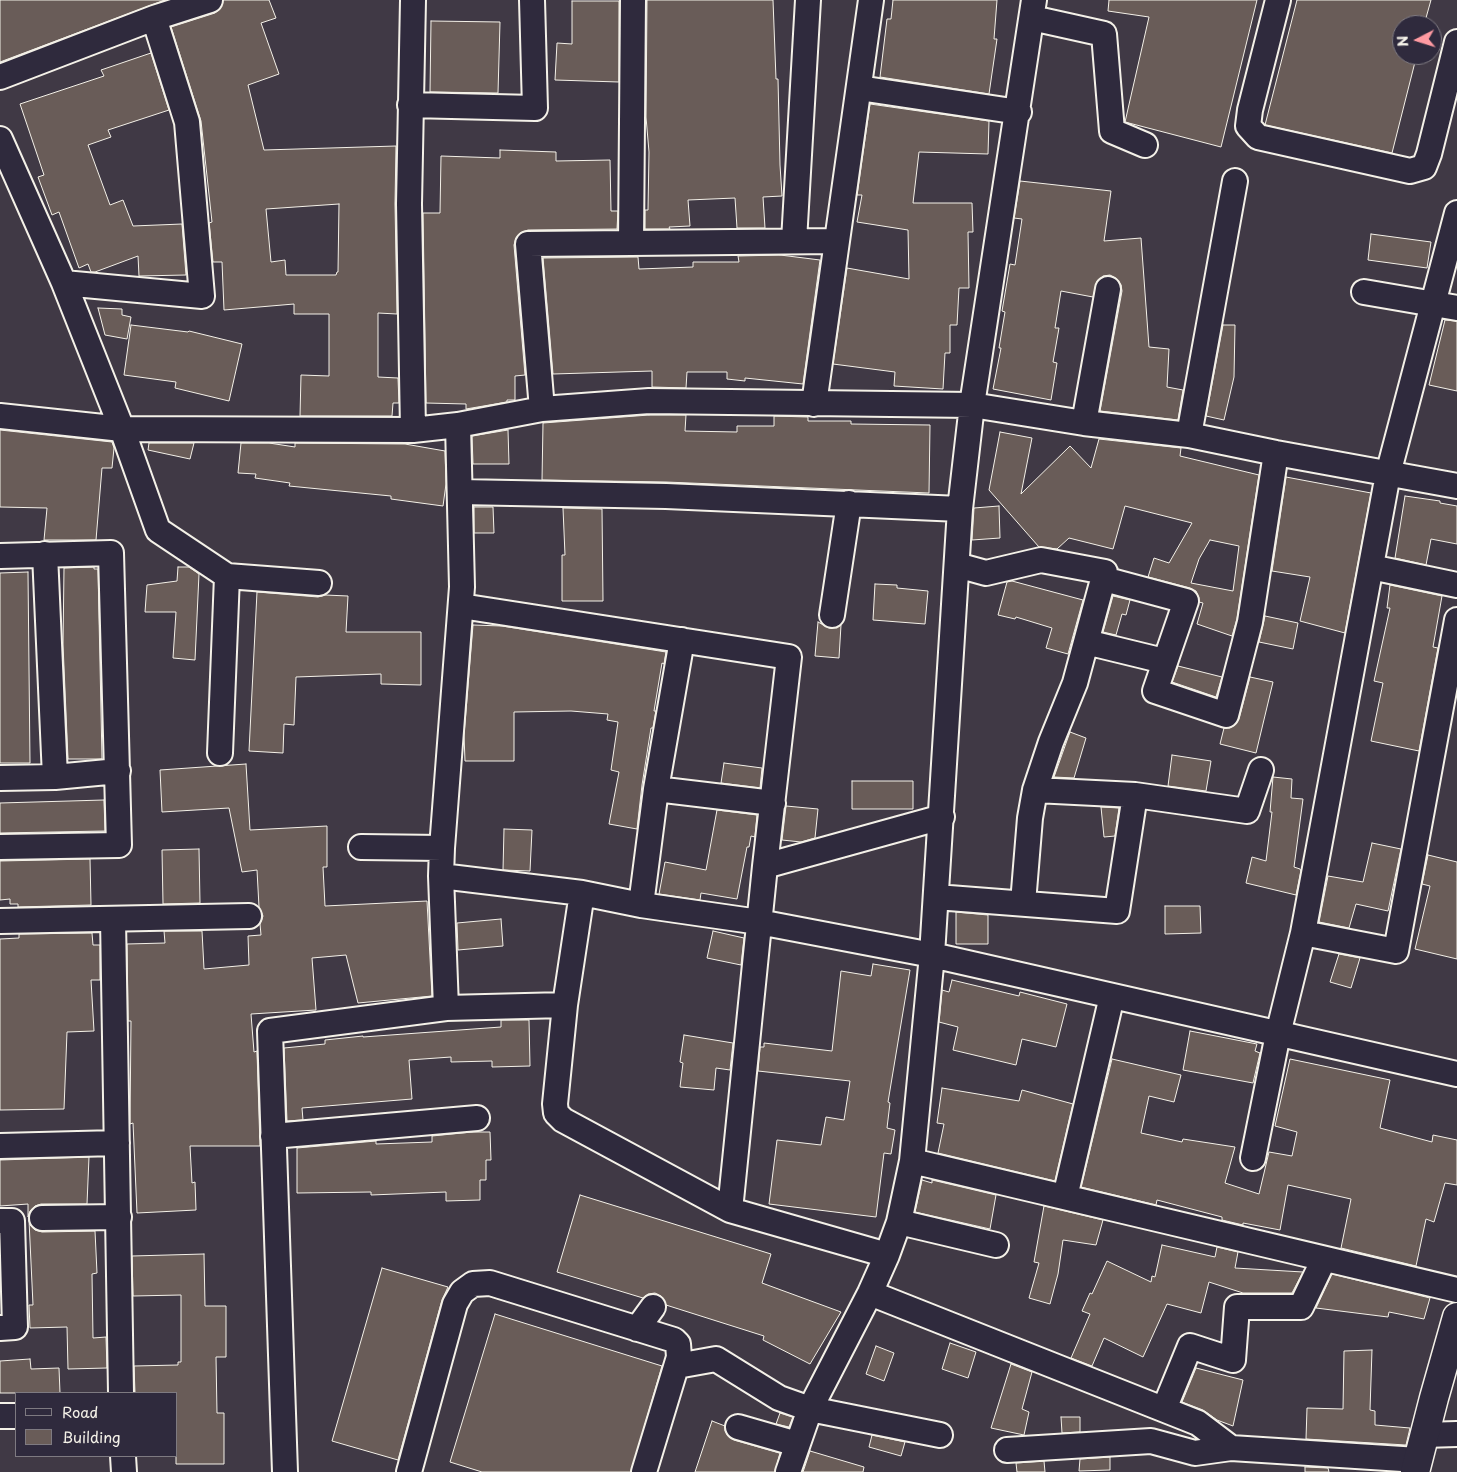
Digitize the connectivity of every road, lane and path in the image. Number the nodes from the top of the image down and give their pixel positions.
1 (210, 0) edge
2 (413, 0) edge
3 (532, 0) edge
4 (633, 0) edge
5 (808, 0) edge
6 (871, 0) edge
7 (1278, 0) edge
8 (1033, 9) edge
9 (154, 18) junction
10 (1457, 42) edge
11 (0, 77) edge
12 (859, 88) junction
13 (410, 105) junction
14 (1019, 112) junction
15 (0, 139) edge
16 (1145, 144) dead end
17 (1235, 181) dead end
18 (1457, 213) edge
19 (794, 241) junction
20 (836, 241) junction
21 (631, 243) junction
22 (64, 284) junction
23 (1108, 289) dead end
24 (1364, 292) dead end
25 (1432, 303) junction
26 (1457, 308) edge
27 (814, 404) junction
28 (972, 406) junction
29 (542, 409) junction
30 (0, 416) edge
31 (1084, 423) junction
32 (458, 425) junction
33 (122, 429) junction
34 (413, 430) junction
35 (1189, 435) junction
36 (1276, 453) junction
37 (1388, 474) junction
38 (1457, 486) edge
39 (460, 492) junction
40 (849, 503) junction
41 (960, 509) junction
42 (45, 554) junction
43 (0, 556) edge
44 (957, 565) junction
45 (1371, 567) junction
46 (227, 576) junction
47 (1104, 579) junction
48 (319, 583) dead end
49 (1457, 585) edge
50 (461, 606) junction
51 (832, 615) dead end
52 (1457, 620) edge
53 (682, 640) junction
54 (1086, 642) junction
55 (1164, 661) junction
56 (220, 753) dead end
57 (1261, 770) dead end
58 (118, 771) junction
59 (55, 777) junction
60 (0, 778) edge
61 (656, 790) junction
62 (1035, 790) junction
63 (1134, 795) junction
64 (773, 803) junction
65 (942, 817) junction
66 (0, 847) edge
67 (361, 847) dead end
68 (442, 848) junction
69 (765, 866) junction
70 (441, 876) junction
71 (582, 893) junction
72 (936, 897) junction
73 (1023, 903) junction
74 (641, 904) junction
75 (249, 916) dead end
76 (113, 919) junction
77 (0, 921) edge
78 (759, 922) junction
79 (1303, 932) junction
80 (932, 955) junction
81 (1112, 996) junction
82 (565, 1005) junction
83 (446, 1008) junction
84 (1278, 1034) junction
85 (1457, 1074) edge
86 (477, 1118) dead end
87 (273, 1136) junction
88 (117, 1143) junction
89 (0, 1146) edge
90 (1253, 1158) dead end
91 (912, 1161) junction
92 (1065, 1197) junction
93 (730, 1210) junction
94 (119, 1217) junction
95 (42, 1218) dead end
96 (0, 1221) edge
97 (899, 1222) junction
98 (996, 1245) dead end
99 (887, 1255) junction
100 (1324, 1259) junction
101 (1457, 1290) edge
102 (870, 1293) junction
103 (653, 1308) dead end
104 (1457, 1317) edge
105 (0, 1328) edge
106 (637, 1329) junction
107 (677, 1366) junction
108 (1457, 1381) edge
109 (120, 1392) edge
110 (1164, 1408) junction
111 (810, 1409) junction
112 (0, 1416) edge
113 (15, 1416) edge
114 (738, 1427) dead end
115 (940, 1435) dead end
116 (1441, 1435) edge
117 (797, 1444) junction
118 (1231, 1448) junction
119 (1007, 1450) dead end
120 (123, 1457) edge
121 (1423, 1468) edge
122 (124, 1472) edge
123 (285, 1472) edge
124 (409, 1472) edge
125 (644, 1472) edge
126 (788, 1472) edge

1 - 9 street
2 - 13 street
3 - 13 street
4 - 21 street
5 - 19 street
6 - 12 street
7 - 10 street
8 - 14 street
8 - 16 street
9 - 11 street
9 - 22 street
12 - 14 street
12 - 20 street
13 - 34 street
14 - 28 street
15 - 22 street
17 - 35 street
18 - 25 street
19 - 20 street
19 - 21 street
20 - 27 street
21 - 29 street
22 - 33 street
23 - 31 street
24 - 25 street
25 - 26 street
25 - 37 street
27 - 28 street
27 - 29 street
28 - 31 street
28 - 41 street
29 - 32 street
30 - 33 street
31 - 35 street
32 - 34 street
32 - 39 street
33 - 34 street
33 - 46 street
35 - 36 street
36 - 37 street
36 - 55 street
37 - 38 street
37 - 45 street
39 - 40 street
39 - 50 street
40 - 41 street
40 - 51 street
41 - 44 street
42 - 43 street
42 - 58 street
42 - 59 street
44 - 47 street
44 - 65 street
45 - 49 street
45 - 79 street
46 - 48 street
46 - 56 street
47 - 54 street
47 - 55 street
50 - 53 street
50 - 68 street
52 - 79 street
53 - 61 street
53 - 64 street
54 - 55 street
54 - 62 street
57 - 63 street
58 - 59 street
58 - 66 street
59 - 60 street
61 - 64 street
61 - 74 street
62 - 63 street
62 - 73 street
63 - 73 street
64 - 69 street
65 - 69 street
65 - 72 street
67 - 68 street
68 - 70 street
69 - 78 street
70 - 71 street
70 - 83 street
71 - 74 street
71 - 82 street
72 - 73 street
72 - 80 street
74 - 78 street
75 - 76 street
76 - 77 street
76 - 88 street
78 - 80 street
78 - 93 street
79 - 84 street
80 - 81 street
80 - 91 street
81 - 84 street
81 - 92 street
82 - 83 street
82 - 93 street
83 - 87 street
84 - 85 street
84 - 90 street
86 - 87 street
87 - 123 street
88 - 89 street
88 - 94 street
91 - 92 street
91 - 97 street
92 - 100 street
93 - 99 street
94 - 95 street
94 - 109 street
96 - 105 street
97 - 98 street
97 - 99 street
99 - 102 street
100 - 101 street
100 - 110 street
102 - 110 street
102 - 111 street
103 - 106 street
104 - 116 main road
106 - 107 street
106 - 124 street
107 - 111 street
107 - 125 street
108 - 116 main road
110 - 118 street
111 - 115 street
111 - 117 street
112 - 113 street
114 - 117 street
116 - 121 main road
117 - 126 street
118 - 119 street
118 - 121 street
120 - 122 street

